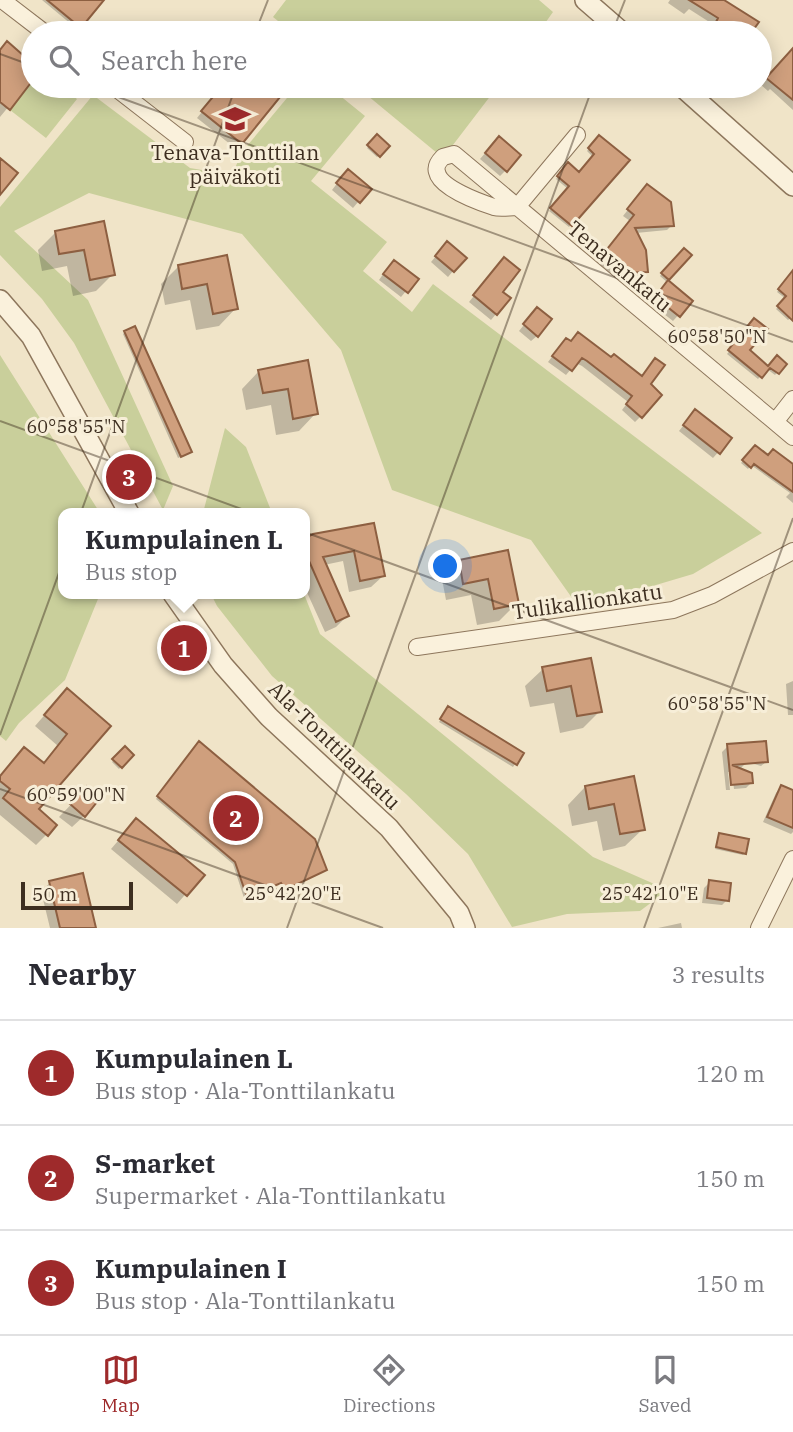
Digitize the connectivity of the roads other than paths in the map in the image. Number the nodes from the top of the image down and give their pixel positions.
1 (588, 1) edge
2 (3, 5) edge
3 (27, 21) edge
4 (610, 21) edge
5 (128, 98) edge
6 (694, 98) edge
7 (577, 135) dead end
8 (185, 142) dead end
9 (793, 186) edge
10 (517, 207) junction
11 (0, 300) edge
12 (793, 399) edge
13 (775, 422) junction
14 (793, 437) edge
15 (126, 508) edge
16 (793, 551) edge
17 (177, 599) edge
18 (417, 647) dead end
19 (793, 859) edge
20 (465, 928) edge
21 (759, 928) edge

1 - 4 street
2 - 3 street
5 - 8 street
6 - 9 street
7 - 10 street
10 - 10 street, Tenavankatu
10 - 13 street, Tenavankatu
11 - 15 street
12 - 13 street
13 - 14 street, Tenavankatu
16 - 18 street, Tulikallionkatu
17 - 20 street, Ala-Tonttilankatu
19 - 21 street

